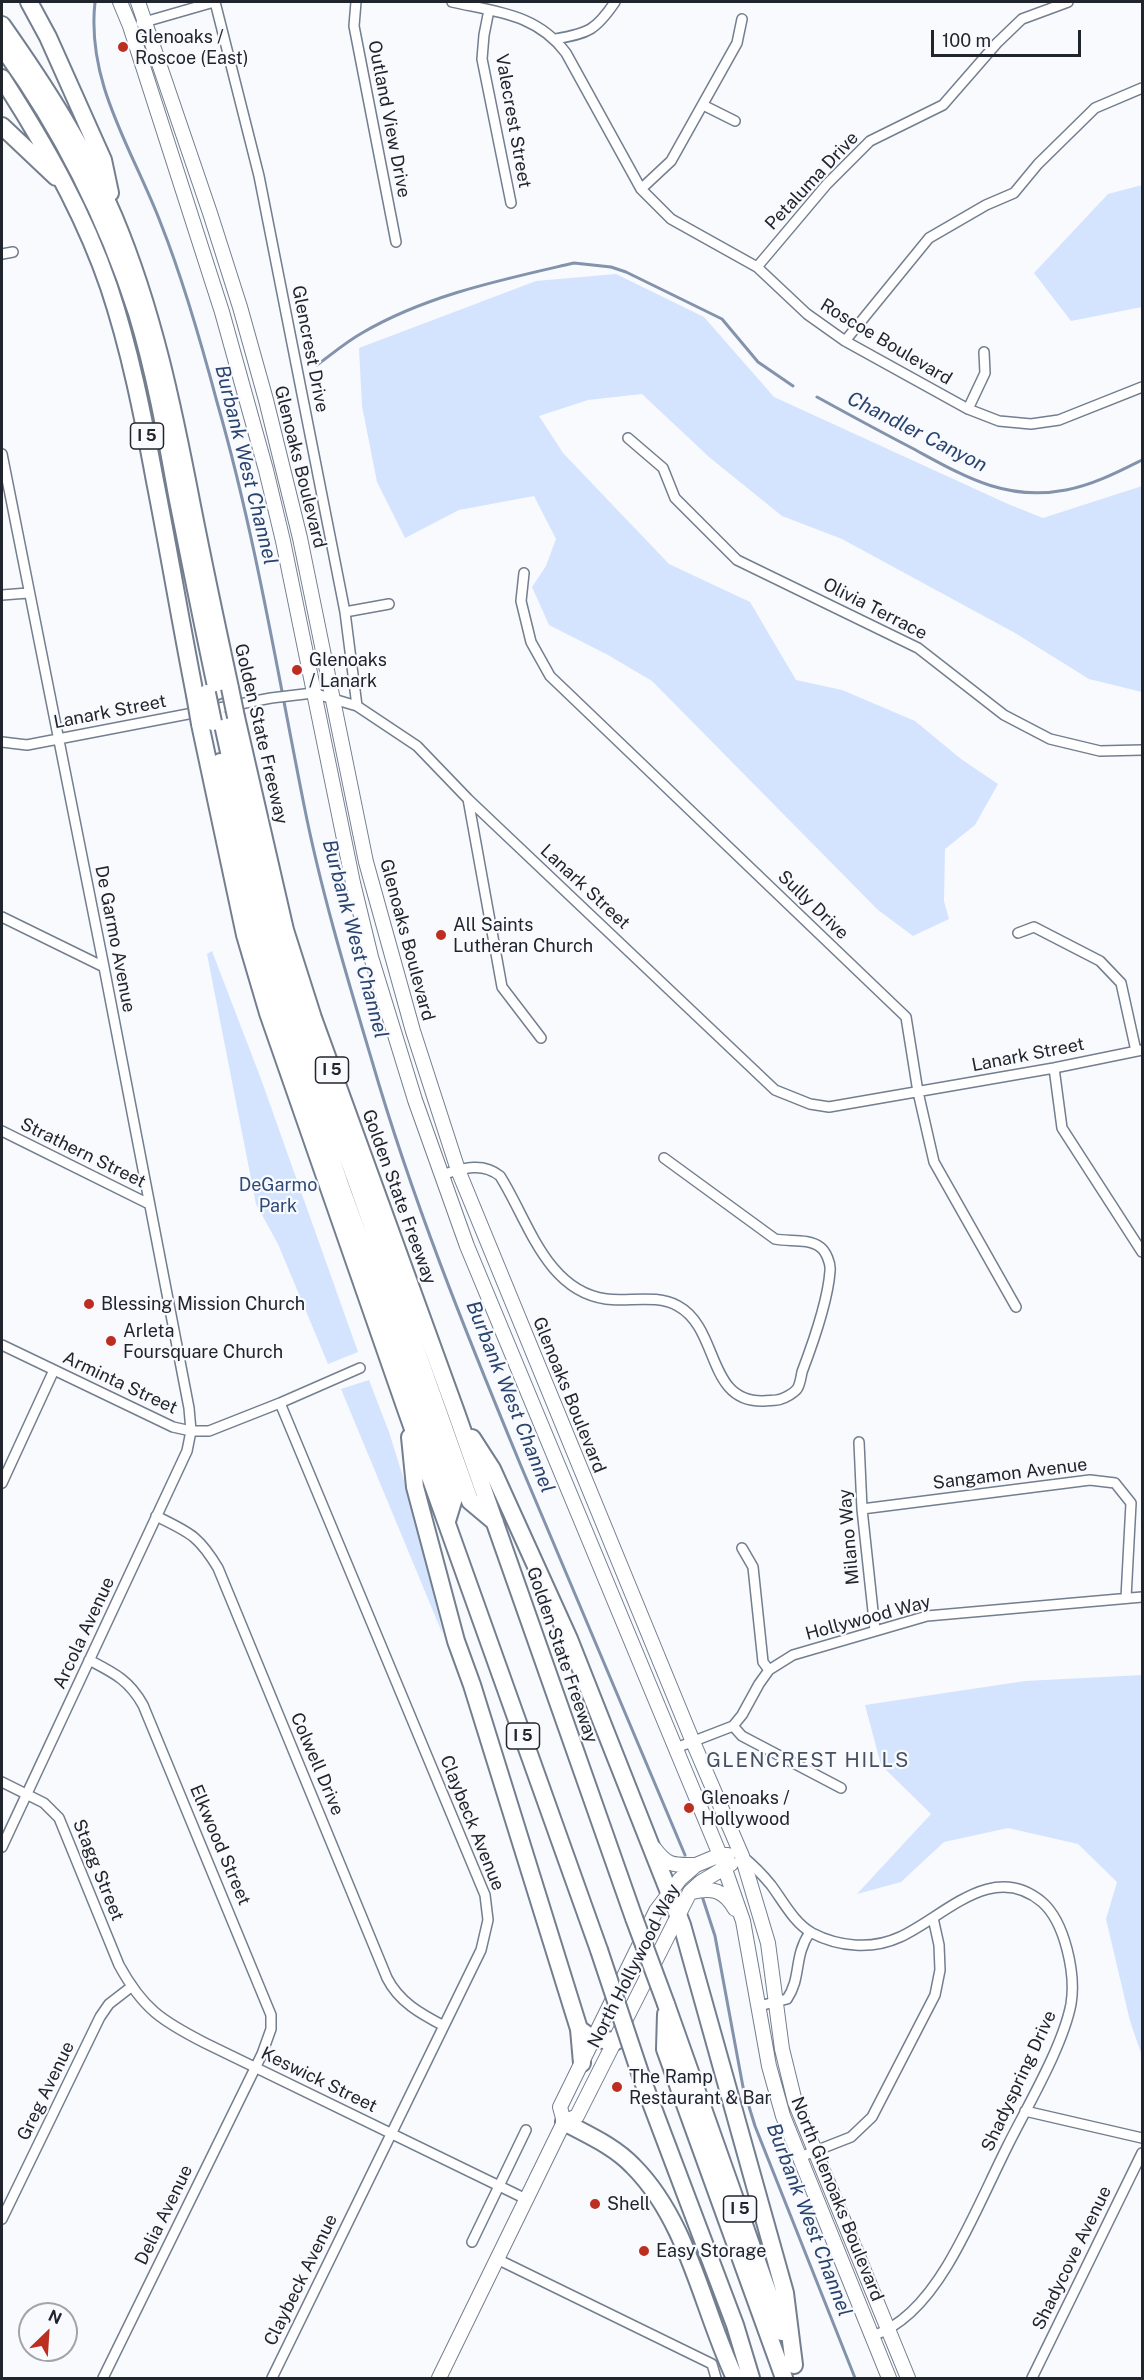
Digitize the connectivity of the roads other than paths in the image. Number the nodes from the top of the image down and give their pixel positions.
1 (29, 2) edge
2 (120, 2) edge
3 (138, 2) edge
4 (214, 2) edge
5 (356, 2) edge
6 (452, 2) edge
7 (615, 2) edge
8 (1068, 2) edge
9 (489, 10) junction
10 (742, 19) dead end
11 (146, 21) junction
12 (2, 25) edge
13 (130, 26) junction
14 (556, 39) junction
15 (2, 47) edge
16 (2, 59) edge
17 (2, 78) edge
18 (1143, 88) edge
19 (703, 105) junction
20 (735, 122) dead end
21 (2, 126) edge
22 (65, 186) junction
23 (640, 189) junction
24 (511, 203) dead end
25 (114, 218) junction
26 (396, 243) dead end
27 (13, 252) dead end
28 (2, 254) edge
29 (757, 267) junction
30 (845, 341) junction
31 (984, 352) dead end
32 (1143, 387) edge
33 (968, 409) junction
34 (628, 438) dead end
35 (2, 454) edge
36 (524, 573) dead end
37 (28, 593) junction
38 (2, 595) edge
39 (389, 604) dead end
40 (345, 612) junction
41 (212, 692) junction
42 (313, 693) junction
43 (333, 698) junction
44 (357, 706) junction
45 (218, 721) junction
46 (58, 738) junction
47 (2, 742) edge
48 (1143, 750) edge
49 (468, 799) junction
50 (2, 916) edge
51 (1018, 933) dead end
52 (104, 967) junction
53 (541, 1038) dead end
54 (1139, 1050) edge
55 (1054, 1068) junction
56 (918, 1092) junction
57 (2, 1131) edge
58 (664, 1158) dead end
59 (458, 1170) junction
60 (441, 1176) junction
61 (149, 1204) junction
62 (1143, 1252) edge
63 (1016, 1307) dead end
64 (2, 1345) edge
65 (360, 1368) dead end
66 (54, 1370) junction
67 (279, 1403) junction
68 (407, 1412) junction
69 (457, 1415) junction
70 (191, 1431) junction
71 (859, 1442) dead end
72 (2, 1483) edge
73 (862, 1509) junction
74 (156, 1516) junction
75 (447, 1521) junction
76 (495, 1523) junction
77 (610, 1542) junction
78 (742, 1548) dead end
79 (593, 1549) junction
80 (1126, 1598) junction
81 (1143, 1598) edge
82 (875, 1630) junction
83 (89, 1660) junction
84 (769, 1670) junction
85 (733, 1726) junction
86 (693, 1742) junction
87 (676, 1748) junction
88 (2, 1782) edge
89 (842, 1788) dead end
90 (26, 1794) junction
91 (649, 1841) junction
92 (2, 1847) edge
93 (720, 1854) junction
94 (742, 1856) junction
95 (696, 1865) junction
96 (725, 1868) junction
97 (690, 1892) junction
98 (669, 1893) junction
99 (678, 1915) junction
100 (933, 1918) junction
101 (743, 1921) junction
102 (810, 1932) junction
103 (119, 1965) joint
104 (131, 1987) junction
105 (776, 2003) junction
106 (759, 2006) junction
107 (444, 2026) junction
108 (579, 2029) junction
109 (593, 2039) junction
110 (616, 2041) junction
111 (582, 2063) junction
112 (256, 2067) junction
113 (1025, 2111) junction
114 (564, 2122) junction
115 (526, 2130) dead end
116 (391, 2133) junction
117 (1143, 2138) edge
118 (815, 2152) junction
119 (1143, 2153) edge
120 (800, 2157) junction
121 (499, 2186) junction
122 (526, 2199) junction
123 (2, 2219) edge
124 (472, 2242) dead end
125 (497, 2259) junction
126 (888, 2331) junction
127 (872, 2336) junction
128 (792, 2374) edge
129 (745, 2375) edge
130 (103, 2379) edge
131 (272, 2379) edge
132 (439, 2379) edge
133 (716, 2379) edge
134 (762, 2379) edge
135 (889, 2379) edge
136 (908, 2379) edge
137 (1032, 2379) edge

1 - 25 highway
2 - 13 main road, Glenoaks Boulevard
3 - 11 main road, Glenoaks Boulevard
4 - 11 street
4 - 40 street, Glencrest Drive
5 - 26 street, Outland View Drive
6 - 9 street, Roscoe Boulevard
7 - 14 street
8 - 29 street, Petaluma Drive
9 - 14 street, Roscoe Boulevard
9 - 24 street, Valecrest Street
10 - 19 street
11 - 13 street
11 - 43 main road, Glenoaks Boulevard
12 - 25 highway, Golden State Freeway / I 5
13 - 42 main road, Glenoaks Boulevard
14 - 23 street, Roscoe Boulevard
15 - 41 highway
16 - 41 highway
17 - 22 highway, Golden State Freeway / I 5
18 - 30 street
19 - 20 street
19 - 23 street
21 - 22 highway
22 - 41 highway, Golden State Freeway / I 5
23 - 29 street, Roscoe Boulevard
25 - 41 highway, Golden State Freeway / I 5
27 - 28 street
29 - 30 street, Roscoe Boulevard
30 - 33 street, Roscoe Boulevard
31 - 33 street
32 - 33 street, Roscoe Boulevard
34 - 48 street, Olivia Terrace
35 - 37 street, De Garmo Avenue
36 - 56 street, Sully Drive
37 - 38 street
37 - 46 street, De Garmo Avenue
39 - 40 street
40 - 44 street, Glencrest Drive
41 - 45 highway, Golden State Freeway / I 5, bridge
41 - 45 highway, Golden State Freeway / I 5, bridge
42 - 43 street, Lanark Street
42 - 46 street, Lanark Street
42 - 60 main road, Glenoaks Boulevard
43 - 44 street, Lanark Street
43 - 59 main road, Glenoaks Boulevard
44 - 49 street, Lanark Street
45 - 68 highway, Golden State Freeway / I 5
45 - 69 highway, Golden State Freeway / I 5
45 - 75 highway
45 - 76 highway
46 - 47 street, Lanark Street
46 - 52 street, De Garmo Avenue
49 - 53 street
49 - 56 street, Lanark Street
50 - 52 street
51 - 54 street
52 - 61 street, De Garmo Avenue
54 - 55 street, Lanark Street
55 - 56 street, Lanark Street
55 - 62 street
56 - 63 street, Sully Drive
57 - 61 street, Strathern Street
58 - 59 street
59 - 60 street
59 - 77 main road, Glenoaks Boulevard
60 - 79 main road, Glenoaks Boulevard
61 - 70 street, De Garmo Avenue
64 - 66 street, Arminta Street
65 - 67 street, Arminta Street
66 - 70 street, Arminta Street
66 - 72 street
67 - 70 street, Arminta Street
67 - 107 street, Claybeck Avenue
68 - 75 highway, Golden State Freeway / I 5
68 - 108 highway
69 - 76 highway, Golden State Freeway / I 5
69 - 91 highway
70 - 74 street, Arcola Avenue
71 - 73 street, Milano Way
73 - 80 street, Sangamon Avenue
73 - 82 street, Milano Way
74 - 83 street, Arcola Avenue
74 - 107 street, Colwell Drive
75 - 129 highway, Golden State Freeway / I 5, bridge
76 - 128 highway, Golden State Freeway / I 5, bridge
77 - 79 main road
77 - 86 main road, Glenoaks Boulevard
78 - 84 street
79 - 87 main road, Glenoaks Boulevard
80 - 81 street, Hollywood Way
80 - 82 street, Hollywood Way
82 - 84 street, Hollywood Way
83 - 90 street, Arcola Avenue
83 - 112 street, Elkwood Street
84 - 85 street, Hollywood Way
85 - 86 street
85 - 89 street
86 - 87 street
86 - 94 main road, Glenoaks Boulevard
87 - 93 main road, Glenoaks Boulevard
88 - 90 street, Stagg Street
90 - 92 street, Arcola Avenue
90 - 103 street, Stagg Street
91 - 95 main road
91 - 98 highway
93 - 94 main road, North Hollywood Way
93 - 95 main road, North Hollywood Way
93 - 96 main road, North Glenoaks Boulevard
94 - 96 main road, North Hollywood Way
94 - 102 street, Shadyspring Drive
94 - 105 main road, North Glenoaks Boulevard
95 - 98 main road, North Hollywood Way
96 - 97 main road, North Hollywood Way
96 - 101 main road, North Glenoaks Boulevard
97 - 99 main road, North Hollywood Way
97 - 101 main road
98 - 99 highway
98 - 109 main road, North Hollywood Way
99 - 110 main road, North Hollywood Way
99 - 128 highway
100 - 102 street, Shadyspring Drive
100 - 113 street, Shadyspring Drive
100 - 118 street
101 - 106 main road, North Glenoaks Boulevard
102 - 105 street
103 - 104 street, Keswick Street
104 - 112 street, Keswick Street
104 - 123 street, Greg Avenue
105 - 106 street
105 - 118 main road, North Glenoaks Boulevard
106 - 120 main road, North Glenoaks Boulevard
107 - 116 street, Claybeck Avenue
108 - 109 highway
108 - 111 highway
109 - 110 highway
109 - 111 main road, North Hollywood Way
110 - 114 main road, North Hollywood Way
111 - 114 main road, North Hollywood Way
112 - 116 street, Keswick Street
112 - 130 street, Delia Avenue
113 - 117 street
113 - 126 street, Shadyspring Drive
114 - 122 main road, North Hollywood Way
114 - 129 highway
115 - 121 street
116 - 121 street, Keswick Street
116 - 131 street, Claybeck Avenue
118 - 120 street
118 - 126 main road, North Glenoaks Boulevard
119 - 137 street, Shadycove Avenue
120 - 127 main road, North Glenoaks Boulevard
121 - 122 street, Keswick Street
121 - 124 street
122 - 125 main road, North Hollywood Way
125 - 132 main road, North Hollywood Way
125 - 133 street
126 - 127 street, Shadyspring Drive
126 - 136 main road, North Glenoaks Boulevard
127 - 135 main road, North Glenoaks Boulevard
129 - 134 highway

